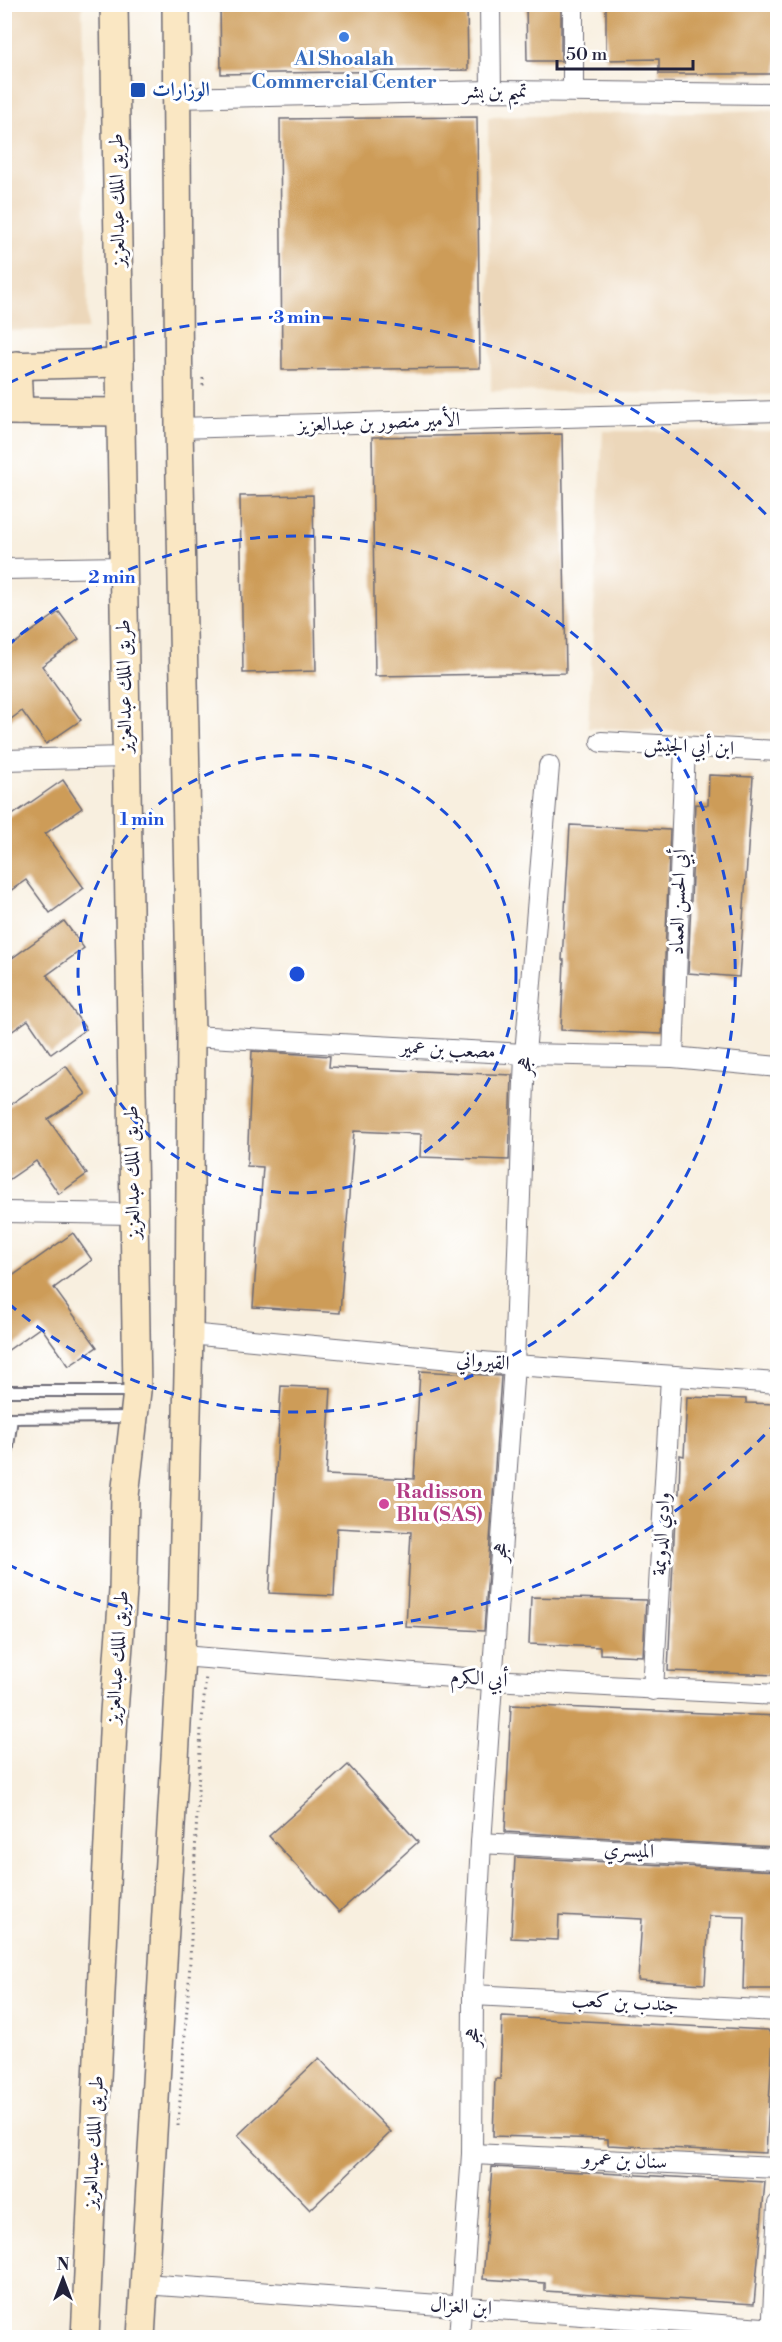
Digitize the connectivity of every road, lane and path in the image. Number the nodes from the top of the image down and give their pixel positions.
1 (114, 4) edge
2 (176, 4) edge
3 (490, 4) edge
4 (573, 4) edge
5 (491, 91) junction
6 (573, 91) junction
7 (777, 94) edge
8 (176, 98) junction
9 (120, 363) junction
10 (11, 365) edge
11 (12, 411) edge
12 (777, 411) edge
13 (120, 412) junction
14 (179, 428) junction
15 (123, 567) junction
16 (4, 569) edge
17 (602, 742) dead end
18 (685, 747) junction
19 (777, 751) edge
20 (126, 757) junction
21 (4, 760) edge
22 (549, 766) dead end
23 (191, 1036) junction
24 (525, 1054) junction
25 (673, 1057) junction
26 (777, 1067) edge
27 (4, 1212) edge
28 (134, 1214) junction
29 (189, 1334) junction
30 (514, 1365) junction
31 (672, 1377) junction
32 (777, 1383) edge
33 (4, 1391) edge
34 (136, 1404) junction
35 (8, 1418) edge
36 (4, 1476) edge
37 (194, 1657) junction
38 (491, 1680) junction
39 (653, 1690) junction
40 (777, 1695) edge
41 (481, 1843) junction
42 (777, 1859) edge
43 (474, 1995) junction
44 (777, 2011) edge
45 (177, 2133) dead end
46 (472, 2154) junction
47 (777, 2168) edge
48 (777, 2204) edge
49 (144, 2284) junction
50 (461, 2307) junction
51 (774, 2332) edge
52 (85, 2337) edge
53 (141, 2337) edge
54 (459, 2337) edge

1 - 9 main road, طريق الملك عبدالعزيز
2 - 8 main road
3 - 5 street
4 - 6 street
5 - 6 street, تميم بن بشر
5 - 8 street, تميم بن بشر
6 - 7 street, تميم بن بشر
8 - 14 main road
9 - 10 main road
9 - 13 main road, طريق الملك عبدالعزيز
10 - 11 main road
11 - 13 main road
12 - 14 street, الأمير منصور بن عبدالعزيز
13 - 15 main road, طريق الملك عبدالعزيز
14 - 23 main road
15 - 16 street
15 - 20 main road, طريق الملك عبدالعزيز
17 - 18 street, ابن أبي الجيش
18 - 19 street, ابن أبي الجيش
18 - 25 street, أبي الحسن العماد
20 - 21 street
20 - 28 main road, طريق الملك عبدالعزيز
22 - 24 street, هجر
23 - 24 street, مصعب بن عمير
23 - 29 main road
24 - 25 street, مصعب بن عمير
24 - 30 street, هجر
25 - 26 street, مصعب بن عمير
27 - 28 street
28 - 34 main road, طريق الملك عبدالعزيز
29 - 30 street, القيرواني
29 - 37 main road
30 - 31 street, القيرواني
30 - 38 street, هجر
31 - 32 street, القيرواني
31 - 39 street, وادي الدويمة
33 - 34 lane
34 - 35 lane
34 - 52 main road, طريق الملك عبدالعزيز
35 - 36 lane
37 - 38 street, أبي الكرم
37 - 45 path
37 - 49 main road
38 - 39 street, أبي الكرم
38 - 41 street, هجر
39 - 40 street, أبي الكرم
41 - 42 street, الميسري
41 - 43 street, هجر
43 - 44 street, جندب بن كعب
43 - 46 street, هجر
46 - 47 street, سنان بن عمرو
46 - 50 street, هجر
48 - 51 street
49 - 50 street, ابن الغزال
49 - 53 main road
50 - 51 street, ابن الغزال
50 - 54 street, هجر

